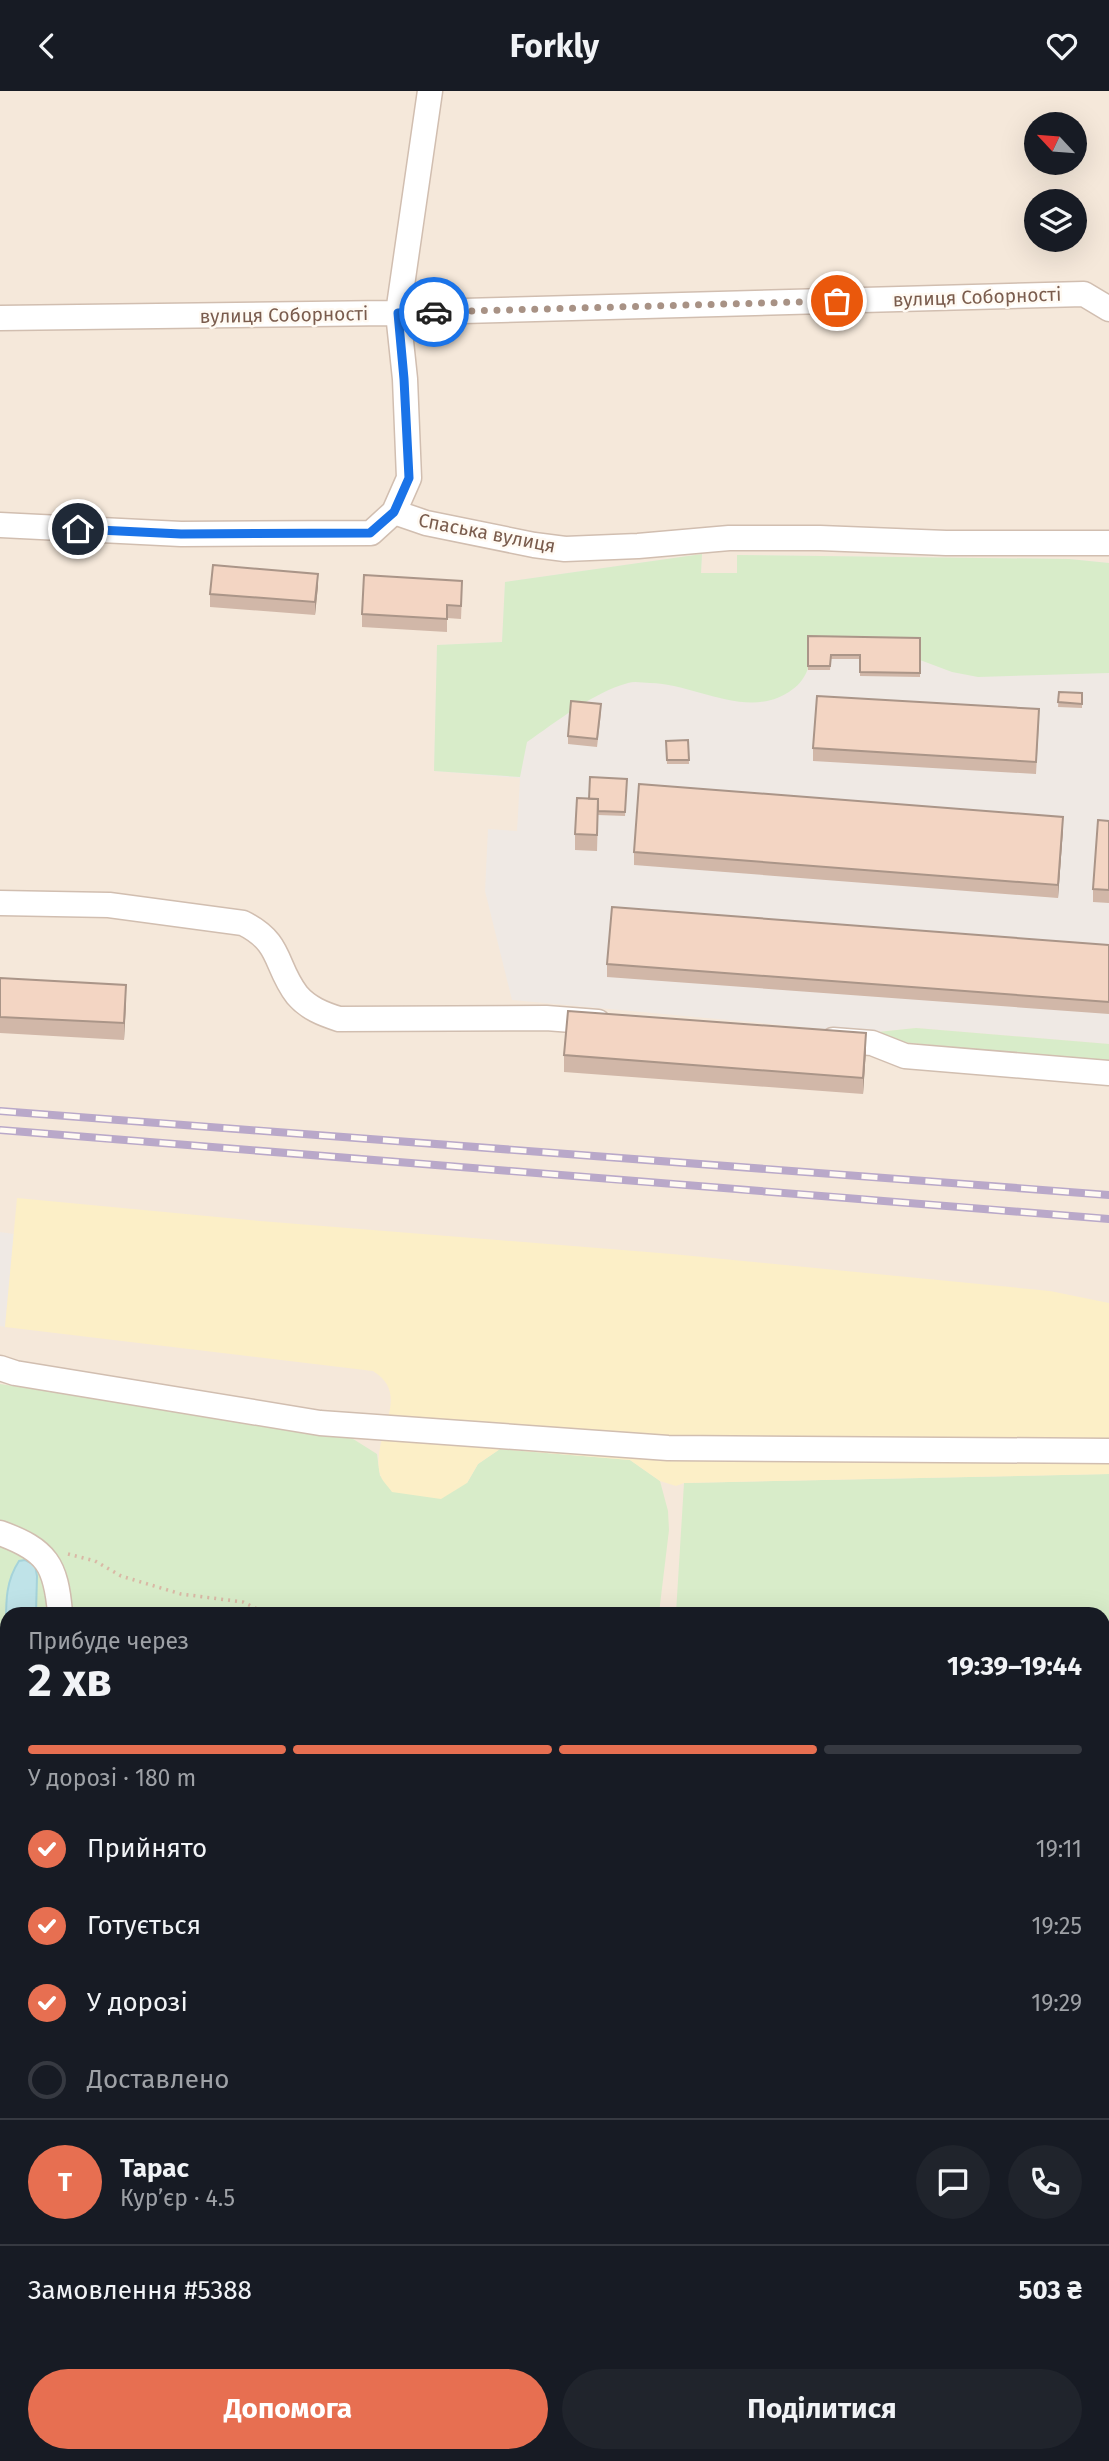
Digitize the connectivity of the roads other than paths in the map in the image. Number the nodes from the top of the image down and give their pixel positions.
1 (430, 91) edge
2 (1109, 309) edge
3 (398, 313) junction
4 (0, 318) edge
5 (394, 512) junction
6 (0, 525) edge
7 (1109, 543) edge
8 (0, 903) edge
9 (628, 1024) edge
10 (804, 1038) edge
11 (1109, 1073) edge
12 (0, 1368) edge
13 (1109, 1451) edge
14 (0, 1533) edge
15 (59, 1607) edge

1 - 3 street
2 - 3 street, вулиця Соборності
3 - 4 street, вулиця Соборності
3 - 5 street
5 - 6 street, Спаська вулиця
5 - 7 street, Спаська вулиця
8 - 9 street
10 - 11 street
12 - 13 street
14 - 15 street

